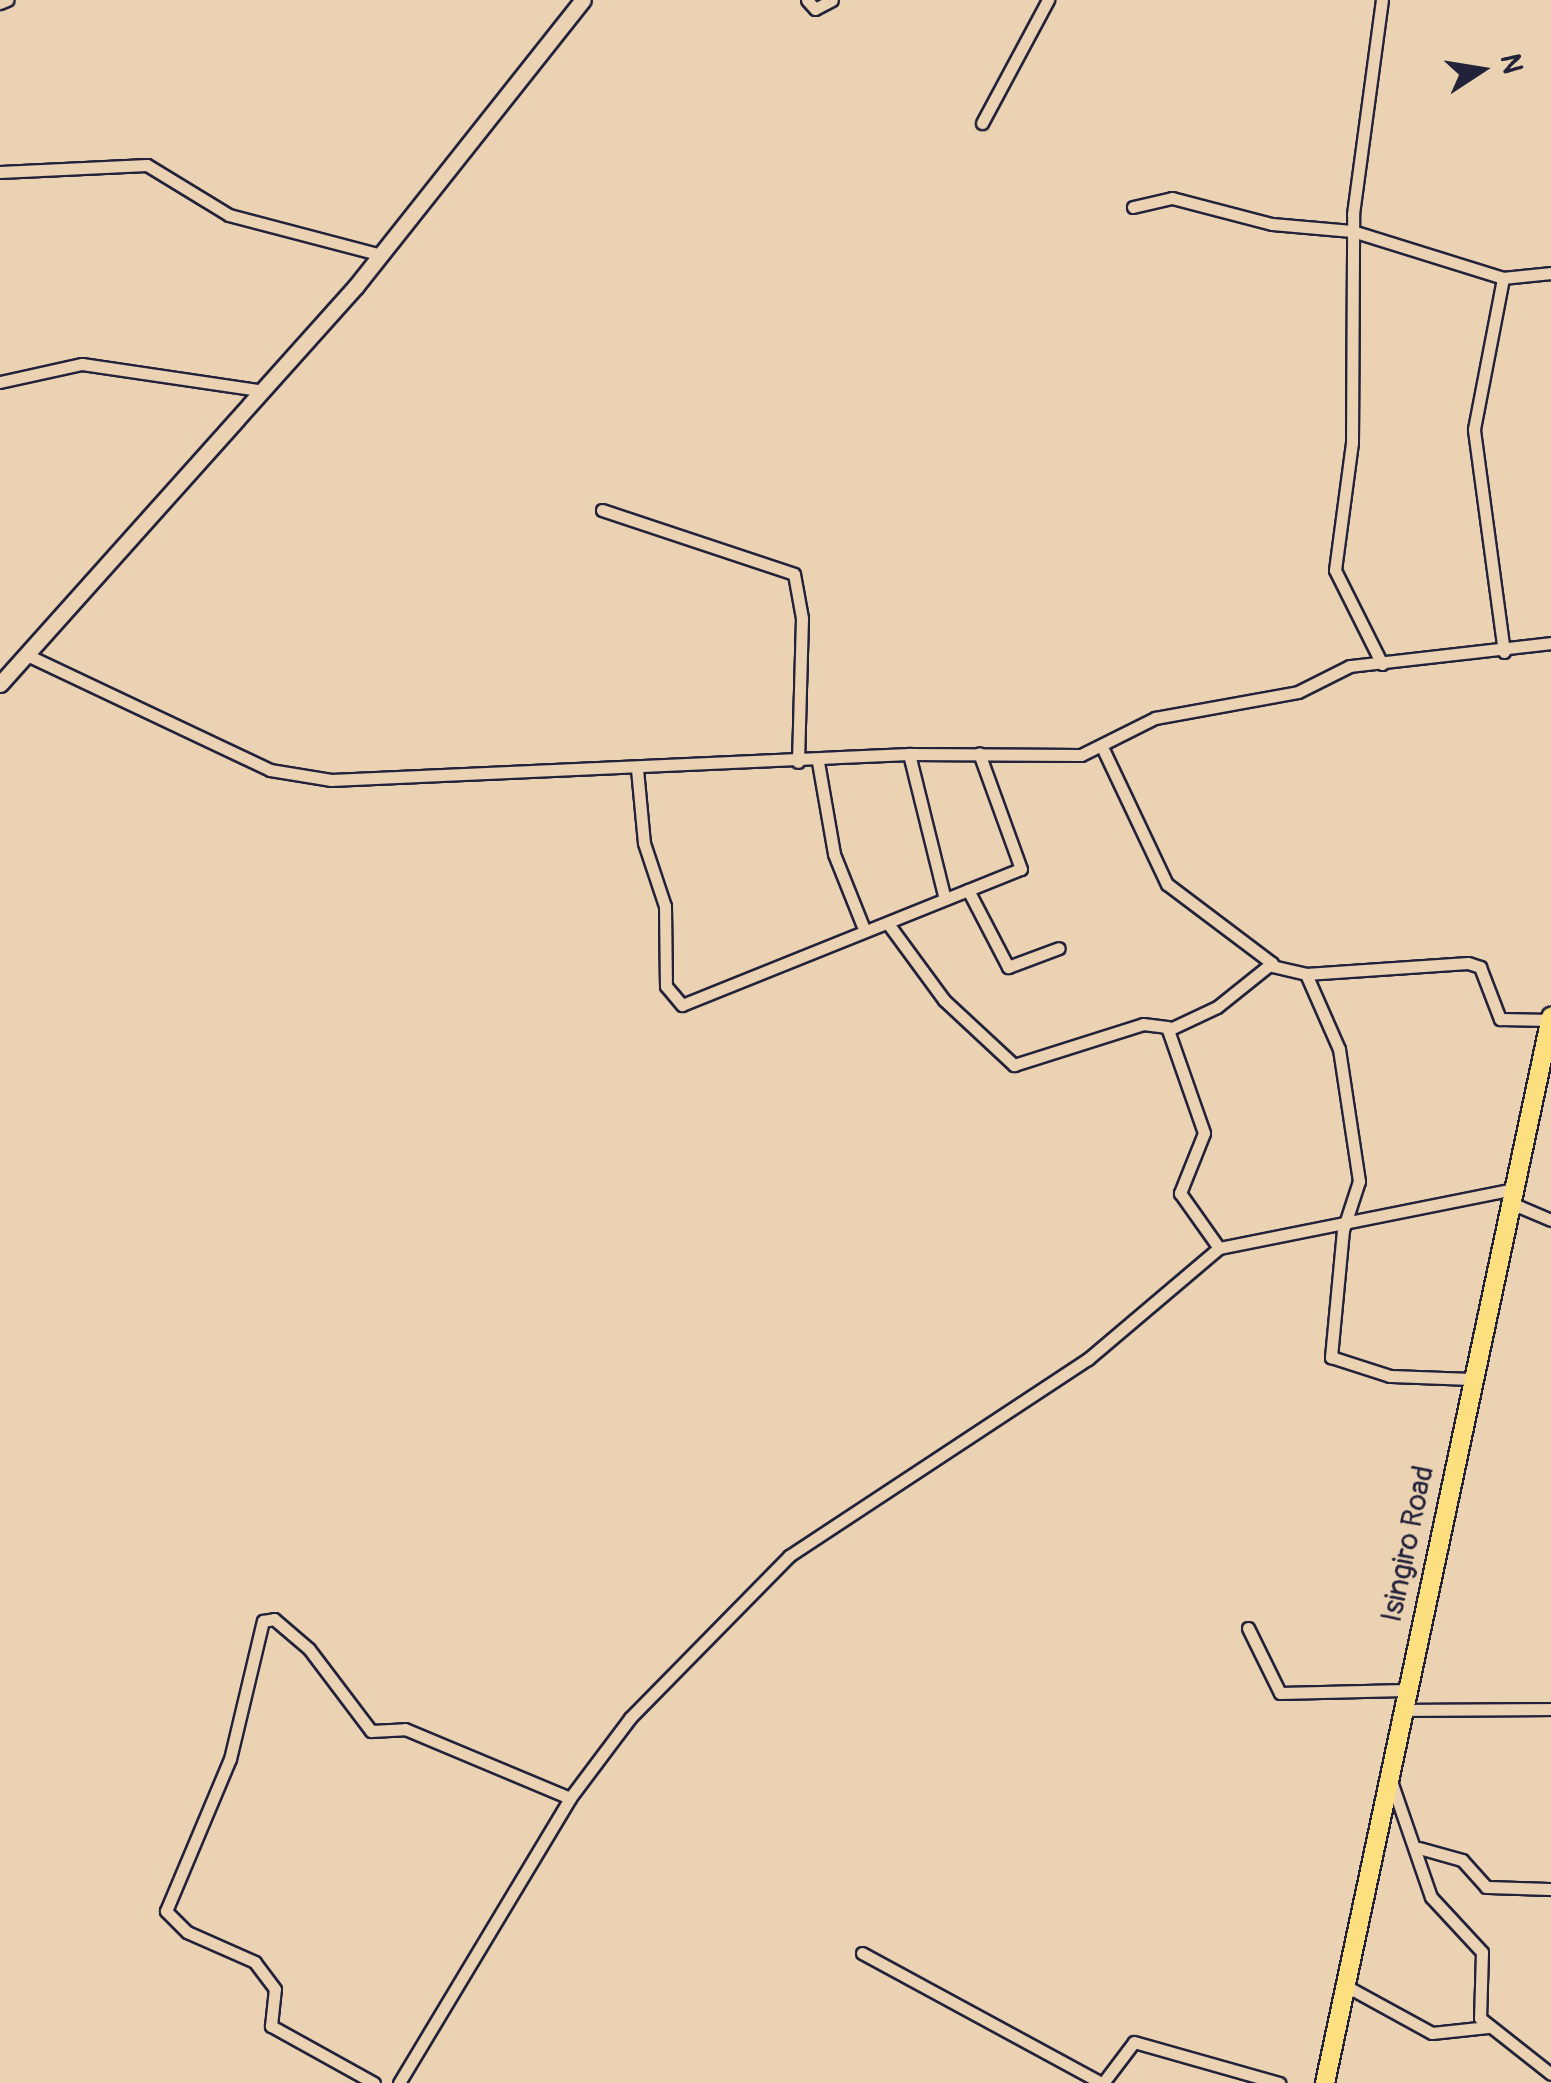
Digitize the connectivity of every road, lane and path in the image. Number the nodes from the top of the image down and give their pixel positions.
1 (7, 0) edge
2 (583, 0) edge
3 (807, 0) edge
4 (832, 0) edge
5 (1048, 0) edge
6 (1382, 0) edge
7 (0, 3) edge
8 (982, 123) dead end
9 (0, 172) edge
10 (1132, 206) dead end
11 (1352, 231) junction
12 (380, 256) junction
13 (1551, 273) edge
14 (1504, 278) junction
15 (0, 382) edge
16 (264, 391) junction
17 (602, 510) dead end
18 (1551, 643) edge
19 (1504, 652) junction
20 (27, 655) junction
21 (1382, 664) junction
22 (0, 684) edge
23 (1104, 750) junction
24 (979, 753) junction
25 (909, 754) junction
26 (798, 762) junction
27 (818, 762) junction
28 (637, 769) junction
29 (968, 890) junction
30 (946, 898) junction
31 (889, 925) junction
32 (864, 929) junction
33 (1059, 948) dead end
34 (1272, 966) junction
35 (1306, 974) junction
36 (1551, 1018) edge
37 (1169, 1027) junction
38 (1512, 1196) junction
39 (1551, 1220) edge
40 (1343, 1230) junction
41 (1219, 1248) junction
42 (1472, 1379) junction
43 (1248, 1628) dead end
44 (1405, 1690) junction
45 (1551, 1709) edge
46 (1401, 1710) junction
47 (1390, 1777) junction
48 (570, 1798) junction
49 (1418, 1848) junction
50 (1551, 1889) edge
51 (862, 1952) dead end
52 (1346, 1986) junction
53 (1488, 2027) junction
54 (1551, 2074) edge
55 (374, 2083) edge
56 (399, 2083) edge
57 (1102, 2083) edge
58 (1279, 2083) edge
59 (1324, 2083) edge

1 - 7 street
2 - 12 main road
3 - 4 street
5 - 8 street
6 - 11 street
9 - 12 street
10 - 11 street
11 - 14 street
11 - 21 street
12 - 16 main road
13 - 14 street
14 - 19 street
15 - 16 street
16 - 20 main road
17 - 26 street
18 - 19 street
19 - 21 street
20 - 22 main road
20 - 28 street
21 - 23 street
23 - 24 street
23 - 34 street
24 - 25 street
24 - 29 street
25 - 27 street
25 - 30 street
26 - 27 street
26 - 28 street
27 - 32 street
28 - 32 street
29 - 30 street
29 - 33 street
30 - 31 street
31 - 32 street
31 - 37 street
34 - 35 street
34 - 37 street
35 - 36 street
35 - 40 street
36 - 38 main road, Isingiro Road
37 - 41 street
38 - 39 street
38 - 40 street
38 - 42 main road, Isingiro Road
40 - 41 street
40 - 42 street
41 - 48 street
42 - 44 main road, Isingiro Road
43 - 44 street
44 - 46 main road, Isingiro Road
45 - 46 street
46 - 47 main road, Isingiro Road
47 - 49 street
47 - 52 main road, Isingiro Road
48 - 55 street
48 - 56 street
49 - 50 street
49 - 53 street
51 - 57 street
52 - 53 street
52 - 59 main road, Isingiro Road
53 - 54 street
57 - 58 street

